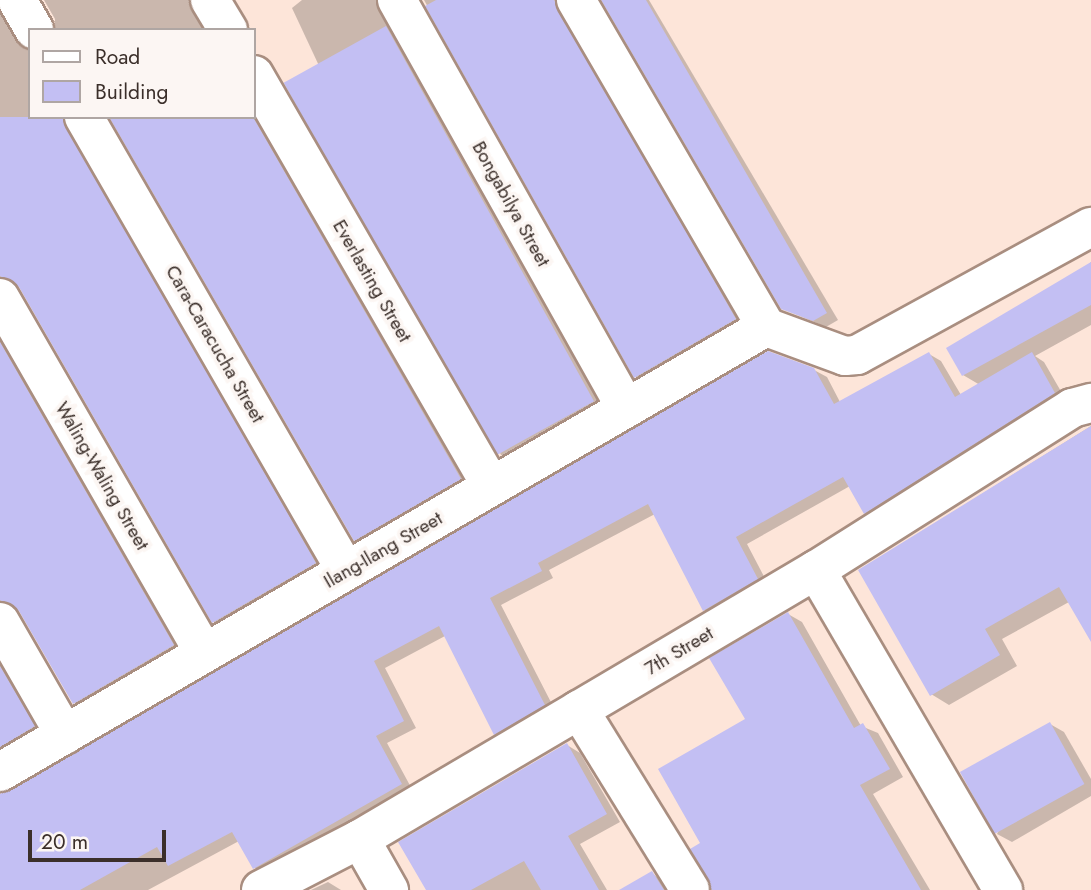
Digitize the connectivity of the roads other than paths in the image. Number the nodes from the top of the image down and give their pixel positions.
1 (210, 0) edge
2 (397, 0) edge
3 (576, 0) edge
4 (227, 28) edge
5 (256, 78) edge
6 (86, 119) edge
7 (1091, 227) edge
8 (0, 298) edge
9 (766, 327) junction
10 (1091, 403) edge
11 (626, 408) junction
12 (491, 486) junction
13 (816, 570) junction
14 (346, 571) junction
15 (0, 622) edge
16 (204, 653) junction
17 (579, 710) junction
18 (65, 735) junction
19 (0, 772) edge
20 (360, 839) junction
21 (261, 890) edge
22 (389, 890) edge
23 (690, 890) edge
24 (1003, 890) edge

1 - 4 street
2 - 11 street, Bongabilya Street
3 - 9 street
5 - 12 street, Everlasting Street
6 - 14 street, Cara-Caracucha Street
7 - 9 street
8 - 16 street, Waling-Waling Street
9 - 11 street, Ilang-Ilang Street
10 - 13 street, 7th Street
11 - 12 street, Ilang-Ilang Street
12 - 14 street, Ilang-Ilang Street
13 - 17 street, 7th Street
13 - 24 street
14 - 16 street, Ilang-Ilang Street
15 - 18 street
16 - 18 street, Ilang-Ilang Street
17 - 20 street, 7th Street
17 - 23 street
18 - 19 street, Ilang-Ilang Street
20 - 21 street, 7th Street
20 - 22 street

